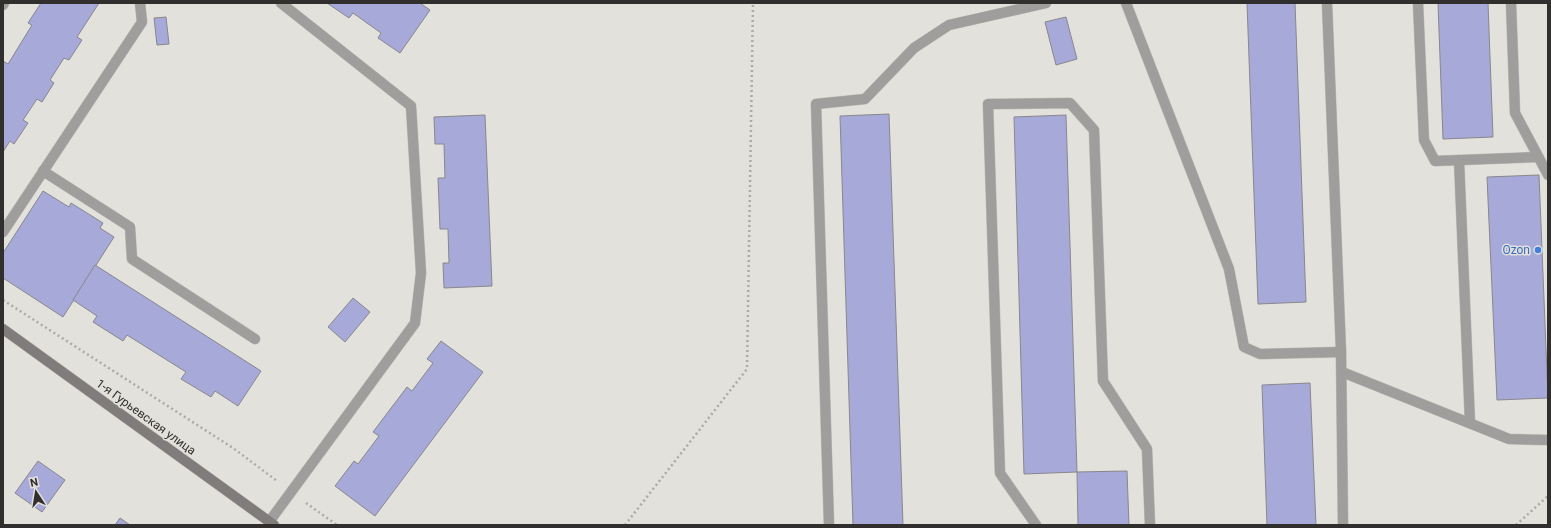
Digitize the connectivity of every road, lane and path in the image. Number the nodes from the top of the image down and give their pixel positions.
1 (140, 3) edge
2 (281, 3) edge
3 (753, 3) edge
4 (1046, 3) edge
5 (1126, 3) edge
6 (1327, 3) edge
7 (1418, 3) edge
8 (1511, 3) edge
9 (1538, 157) junction
10 (1459, 160) junction
11 (43, 171) junction
12 (1548, 175) edge
13 (3, 232) edge
14 (3, 300) edge
15 (3, 329) edge
16 (255, 339) dead end
17 (1341, 352) junction
18 (1342, 372) junction
19 (1470, 423) junction
20 (1548, 440) edge
21 (292, 492) junction
22 (1548, 496) edge
23 (272, 524) edge
24 (337, 525) edge
25 (625, 525) edge
26 (829, 525) edge
27 (1036, 525) edge
28 (1150, 525) edge
29 (1343, 525) edge
30 (1516, 525) edge

1 - 11 lane
2 - 21 lane
3 - 25 path
4 - 26 lane
5 - 17 lane
6 - 17 lane
7 - 10 lane
8 - 9 lane
9 - 10 lane
9 - 12 lane
10 - 19 lane
11 - 13 lane
11 - 16 lane
14 - 21 path
15 - 23 main road, 1-я Гурьевская улица
17 - 18 lane
18 - 19 lane
18 - 29 lane
19 - 20 lane
21 - 23 lane
21 - 24 path
22 - 30 path
27 - 28 lane

